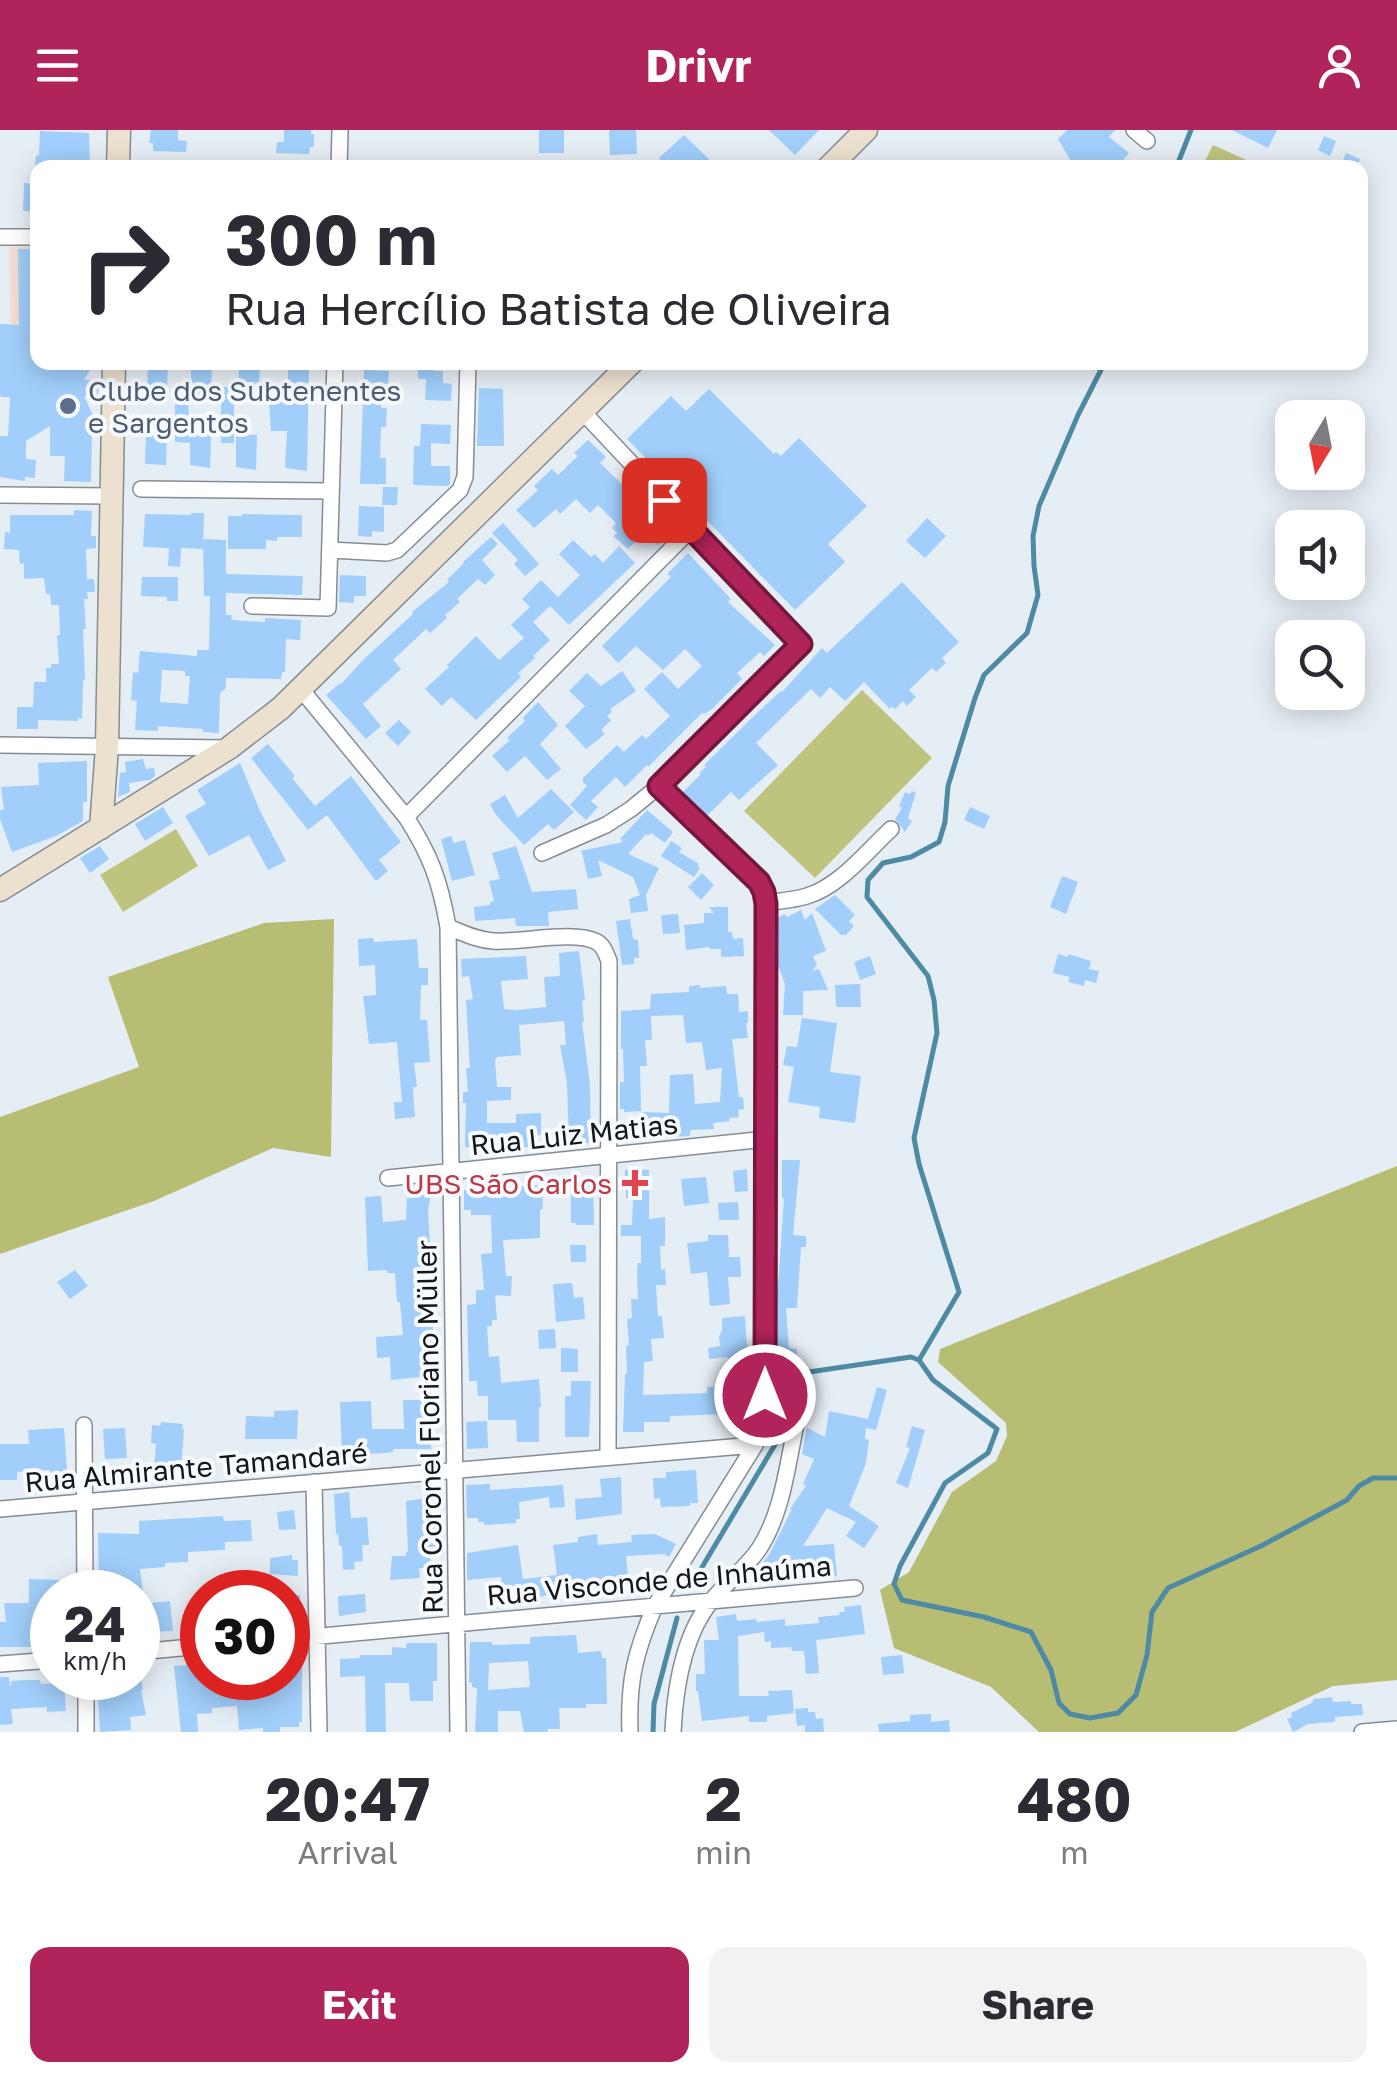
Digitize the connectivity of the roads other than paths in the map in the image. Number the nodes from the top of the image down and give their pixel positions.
1 (118, 130) edge
2 (340, 130) edge
3 (866, 130) edge
4 (118, 160) edge
5 (339, 160) edge
6 (836, 160) edge
7 (0, 237) edge
8 (30, 237) edge
9 (114, 370) edge
10 (334, 370) edge
11 (468, 370) edge
12 (624, 370) edge
13 (582, 412) junction
14 (140, 489) dead end
15 (332, 491) junction
16 (0, 494) edge
17 (112, 496) junction
18 (692, 528) junction
19 (330, 550) junction
20 (252, 606) dead end
21 (300, 688) junction
22 (0, 745) edge
23 (107, 747) junction
24 (229, 748) junction
25 (659, 786) junction
26 (406, 818) junction
27 (102, 828) junction
28 (891, 829) dead end
29 (542, 854) dead end
30 (0, 890) edge
31 (766, 904) junction
32 (448, 927) junction
33 (766, 1139) junction
34 (608, 1156) junction
35 (451, 1172) junction
36 (388, 1178) dead end
37 (765, 1395) junction
38 (84, 1425) dead end
39 (756, 1444) junction
40 (608, 1457) junction
41 (454, 1470) junction
42 (314, 1482) junction
43 (84, 1502) junction
44 (0, 1510) edge
45 (85, 1570) edge
46 (855, 1588) dead end
47 (712, 1600) junction
48 (655, 1606) junction
49 (456, 1624) junction
50 (317, 1636) junction
51 (310, 1637) edge
52 (30, 1662) edge
53 (0, 1664) edge
54 (86, 1700) edge
55 (1397, 1729) edge
56 (86, 1732) edge
57 (319, 1732) edge
58 (458, 1732) edge
59 (630, 1732) edge
60 (674, 1732) edge
61 (1362, 1732) edge

1 - 4 street
2 - 5 street
3 - 6 street
7 - 8 street
9 - 17 street
10 - 15 street
11 - 19 street
12 - 13 street
13 - 18 street
13 - 21 street
14 - 15 street
15 - 19 street
16 - 17 street
17 - 23 street
18 - 25 street
18 - 26 street
19 - 20 street
21 - 24 street
21 - 26 street, Rua Coronel Floriano Müller
22 - 23 street
23 - 24 street
23 - 27 street
24 - 27 street
25 - 29 street
25 - 31 street
26 - 32 street, Rua Coronel Floriano Müller
27 - 30 street
28 - 31 street
31 - 33 street
32 - 34 street
32 - 35 street, Rua Coronel Floriano Müller
33 - 34 street, Rua Luiz Matias
33 - 37 street
34 - 35 street, Rua Luiz Matias
34 - 40 street
35 - 36 street, Rua Luiz Matias
35 - 41 street, Rua Coronel Floriano Müller
37 - 39 street
37 - 47 street
38 - 43 street
39 - 40 street, Rua Almirante Tamandaré
39 - 48 street
40 - 41 street, Rua Almirante Tamandaré
41 - 42 street, Rua Almirante Tamandaré
41 - 49 street, Rua Coronel Floriano Müller
42 - 43 street, Rua Almirante Tamandaré
42 - 50 street
43 - 44 street, Rua Almirante Tamandaré
43 - 45 street
46 - 47 street, Rua Visconde de Inhaúma
47 - 48 street, Rua Visconde de Inhaúma
47 - 60 street
48 - 49 street, Rua Visconde de Inhaúma
48 - 59 street
49 - 50 street, Rua Visconde de Inhaúma
49 - 58 street, Rua Coronel Floriano Müller
50 - 51 street, Rua Visconde de Inhaúma
50 - 57 street
52 - 53 street
54 - 56 street
55 - 61 street

